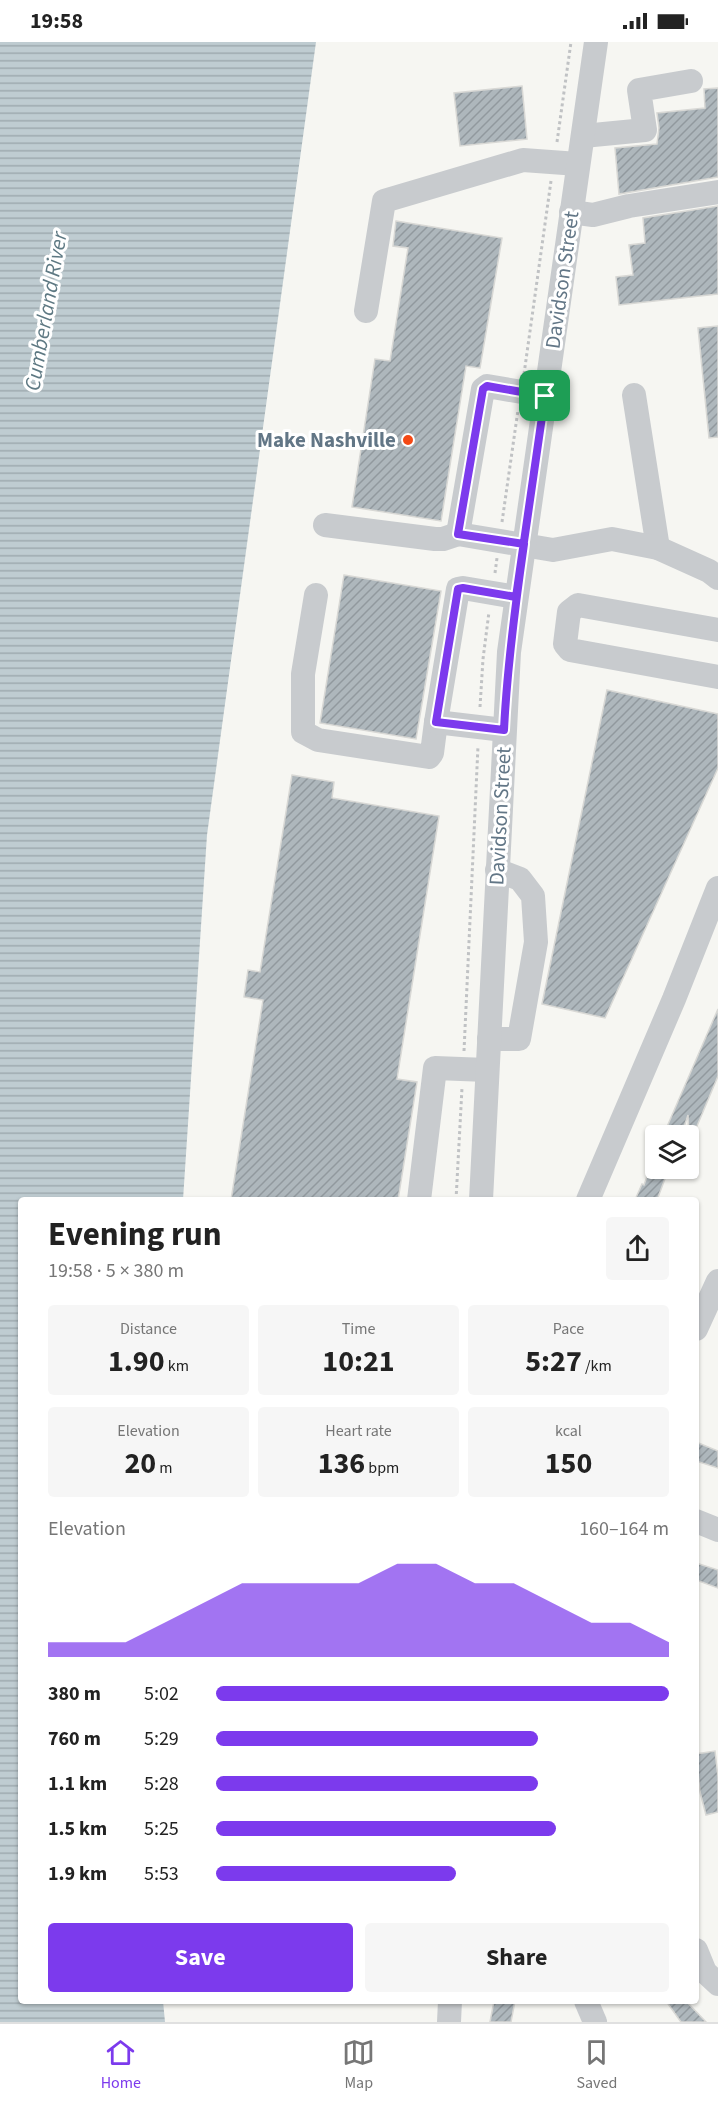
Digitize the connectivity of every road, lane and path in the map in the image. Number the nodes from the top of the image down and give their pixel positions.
1 (596, 42) edge
2 (692, 81) dead end
3 (583, 136) junction
4 (578, 164) junction
5 (718, 192) edge
6 (571, 212) junction
7 (366, 311) dead end
8 (634, 395) dead end
9 (545, 396) junction
10 (325, 525) dead end
11 (458, 534) junction
12 (524, 544) junction
13 (658, 548) junction
14 (718, 578) edge
15 (316, 595) dead end
16 (516, 597) junction
17 (718, 630) edge
18 (718, 677) edge
19 (436, 722) junction
20 (504, 730) junction
21 (497, 870) junction
22 (718, 888) edge
23 (489, 1039) junction
24 (487, 1070) junction
25 (419, 1197) edge
26 (481, 1197) edge
27 (589, 1197) edge
28 (718, 1281) edge
29 (699, 1322) edge
30 (699, 1522) edge
31 (718, 1530) edge
32 (699, 1957) edge
33 (718, 1984) edge
34 (450, 2004) edge
35 (587, 2004) edge
36 (449, 2022) edge
37 (595, 2022) edge

1 - 3 street, Davidson Street
2 - 3 street
3 - 4 street, Davidson Street
4 - 6 street, Davidson Street
4 - 7 street
5 - 6 street
6 - 9 street, Davidson Street
8 - 13 street
9 - 11 street
9 - 12 street, Davidson Street
10 - 11 street
11 - 12 street
12 - 13 street
12 - 16 street, Davidson Street
13 - 14 street
15 - 19 street
16 - 19 street
16 - 20 street, Davidson Street
17 - 18 street
19 - 20 street
20 - 21 street, Davidson Street
21 - 23 street, Davidson Street
21 - 23 street
22 - 27 street
23 - 24 street, Davidson Street
24 - 25 street
24 - 26 street, Davidson Street
28 - 29 street
30 - 31 street
32 - 33 street
34 - 36 street
35 - 37 street

